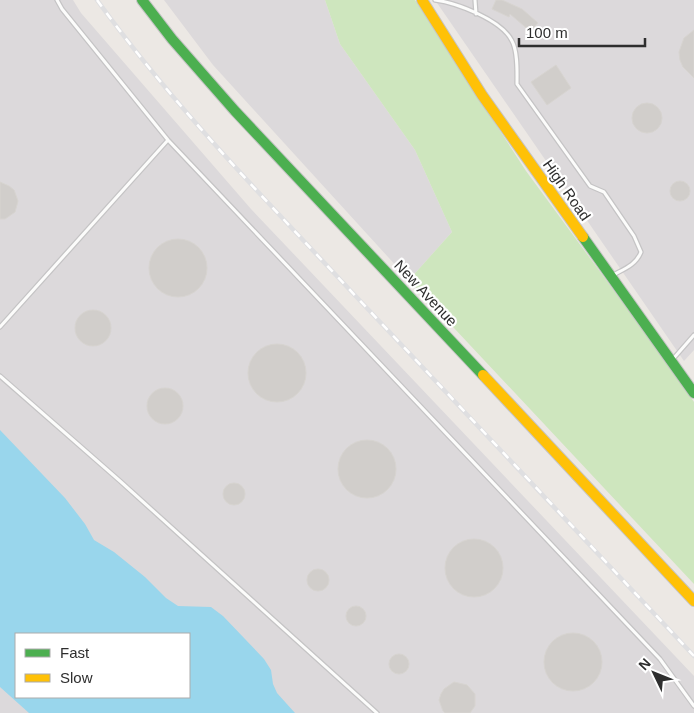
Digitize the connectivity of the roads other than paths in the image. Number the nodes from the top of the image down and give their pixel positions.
1 (57, 0) edge
2 (142, 0) edge
3 (422, 0) edge
4 (435, 0) edge
5 (475, 0) edge
6 (476, 14) junction
7 (168, 140) junction
8 (610, 276) junction
9 (0, 328) edge
10 (694, 335) edge
11 (671, 362) junction
12 (0, 376) edge
13 (694, 393) edge
14 (694, 602) edge
15 (694, 706) edge
16 (377, 713) edge

1 - 7 lane
2 - 14 main road, New Avenue
3 - 8 main road, High Road
4 - 6 lane
5 - 6 lane
6 - 8 lane
7 - 9 lane
7 - 15 lane
8 - 11 main road, High Road
10 - 11 lane
11 - 13 main road, High Road
12 - 16 lane

